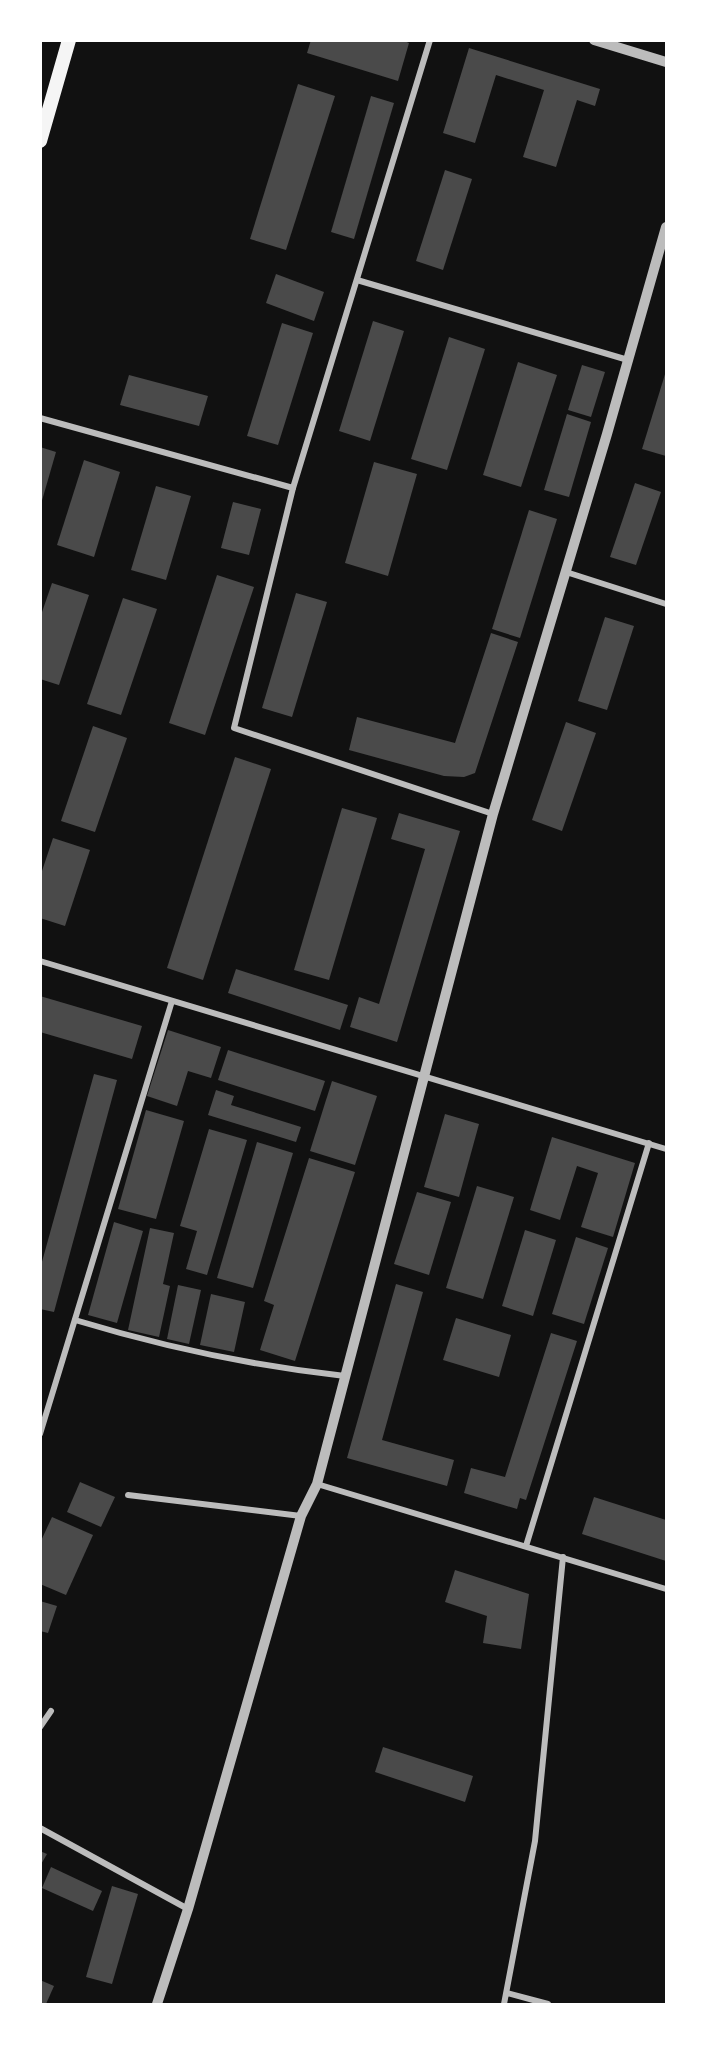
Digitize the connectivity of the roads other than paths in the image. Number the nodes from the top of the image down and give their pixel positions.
1 (69, 40) edge
2 (430, 40) edge
3 (594, 40) edge
4 (666, 62) edge
5 (40, 141) edge
6 (666, 227) edge
7 (357, 280) junction
8 (628, 360) junction
9 (40, 418) edge
10 (293, 488) junction
11 (566, 572) junction
12 (666, 604) edge
13 (493, 814) junction
14 (40, 961) edge
15 (172, 1001) junction
16 (425, 1076) junction
17 (650, 1143) junction
18 (666, 1149) edge
19 (75, 1320) junction
20 (345, 1377) junction
21 (40, 1434) edge
22 (317, 1484) junction
23 (128, 1495) dead end
24 (301, 1516) junction
25 (526, 1546) junction
26 (564, 1557) junction
27 (666, 1589) edge
28 (51, 1711) dead end
29 (40, 1727) edge
30 (40, 1828) edge
31 (188, 1909) junction
32 (507, 1994) junction
33 (157, 2004) edge
34 (504, 2004) edge
35 (548, 2004) edge

1 - 5 highway
2 - 7 street
3 - 4 street
6 - 8 street
7 - 8 street
7 - 10 street
8 - 11 street
9 - 10 street
10 - 13 street
11 - 12 street
11 - 13 street
13 - 16 street
14 - 15 street
15 - 16 street
15 - 19 street
16 - 17 street
16 - 20 street
17 - 18 street
17 - 25 street
19 - 20 street
19 - 21 street
20 - 22 street
22 - 24 street
22 - 25 street
23 - 24 street
24 - 31 street
25 - 26 street
26 - 27 street
26 - 32 street
28 - 29 street
30 - 31 street
31 - 33 street
32 - 34 street
32 - 35 street

